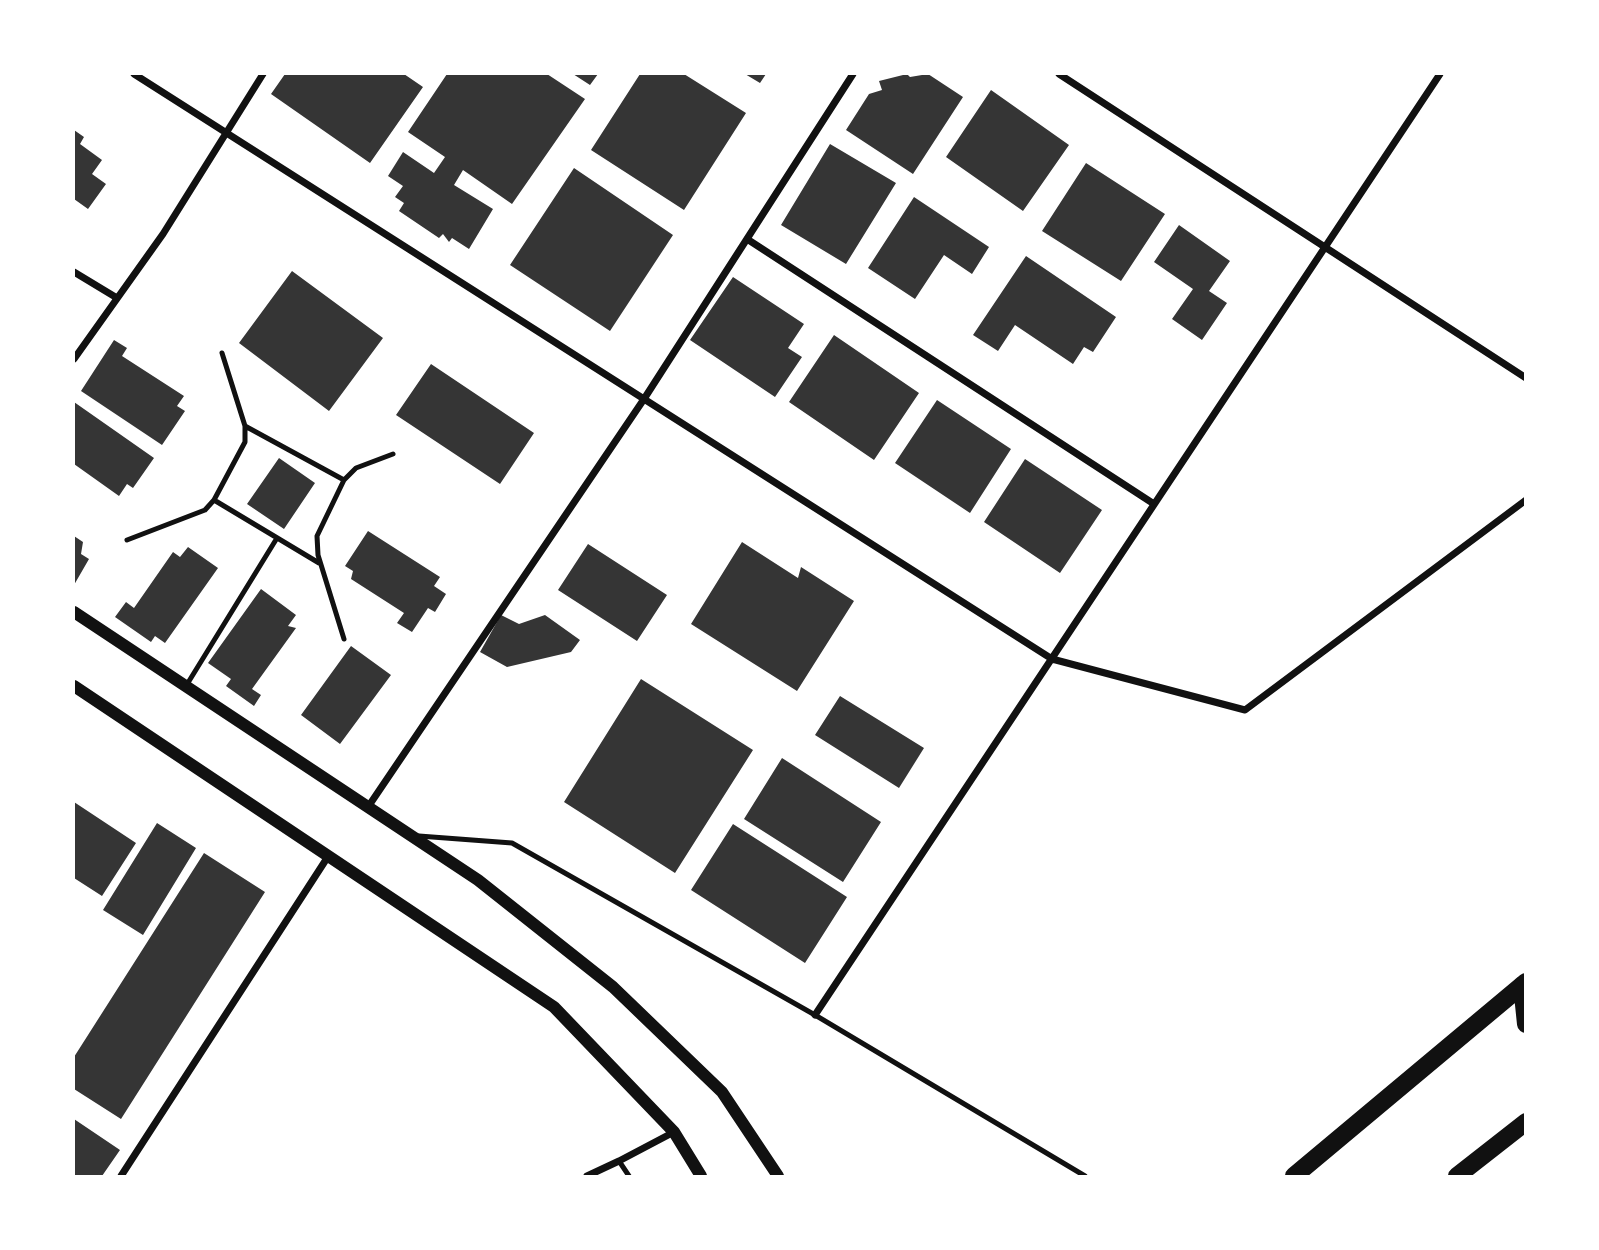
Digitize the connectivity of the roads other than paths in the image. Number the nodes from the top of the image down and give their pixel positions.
1 (134, 74) edge
2 (263, 74) edge
3 (853, 74) edge
4 (1059, 74) edge
5 (1440, 74) edge
6 (226, 132) junction
7 (747, 239) junction
8 (1325, 247) junction
9 (74, 272) edge
10 (117, 298) junction
11 (222, 353) dead end
12 (74, 359) edge
13 (1525, 378) edge
14 (644, 399) junction
15 (246, 426) junction
16 (393, 454) dead end
17 (344, 480) junction
18 (214, 500) junction
19 (1525, 500) edge
20 (1154, 504) junction
21 (277, 538) junction
22 (127, 541) dead end
23 (321, 564) junction
24 (74, 612) edge
25 (344, 639) dead end
26 (1052, 659) junction
27 (74, 686) edge
28 (186, 686) junction
29 (368, 807) junction
30 (412, 836) junction
31 (329, 855) junction
32 (1524, 984) edge
33 (815, 1015) junction
34 (1525, 1024) edge
35 (1525, 1122) edge
36 (674, 1132) junction
37 (619, 1161) junction
38 (121, 1177) edge
39 (587, 1177) edge
40 (629, 1177) edge
41 (701, 1177) edge
42 (778, 1177) edge
43 (1085, 1177) edge
44 (1294, 1177) edge
45 (1457, 1177) edge

1 - 6 street
2 - 6 street
3 - 7 street
4 - 8 street
5 - 8 street
6 - 10 street
6 - 14 street
7 - 14 street
7 - 20 street
8 - 13 street
8 - 20 street
9 - 10 street
10 - 12 street
11 - 15 lane
14 - 26 street
14 - 29 street
15 - 17 lane
15 - 18 lane
16 - 17 lane
17 - 23 lane
18 - 21 lane
18 - 22 lane
19 - 26 street
20 - 26 street
21 - 23 lane
21 - 28 lane
23 - 25 lane
24 - 28 street
26 - 33 street
27 - 31 street
28 - 29 street
29 - 30 street
30 - 33 lane
30 - 42 street
31 - 36 street
31 - 38 street
32 - 34 main road
32 - 44 main road
33 - 43 lane
35 - 45 main road
36 - 37 street
36 - 41 street
37 - 39 street
37 - 40 lane

